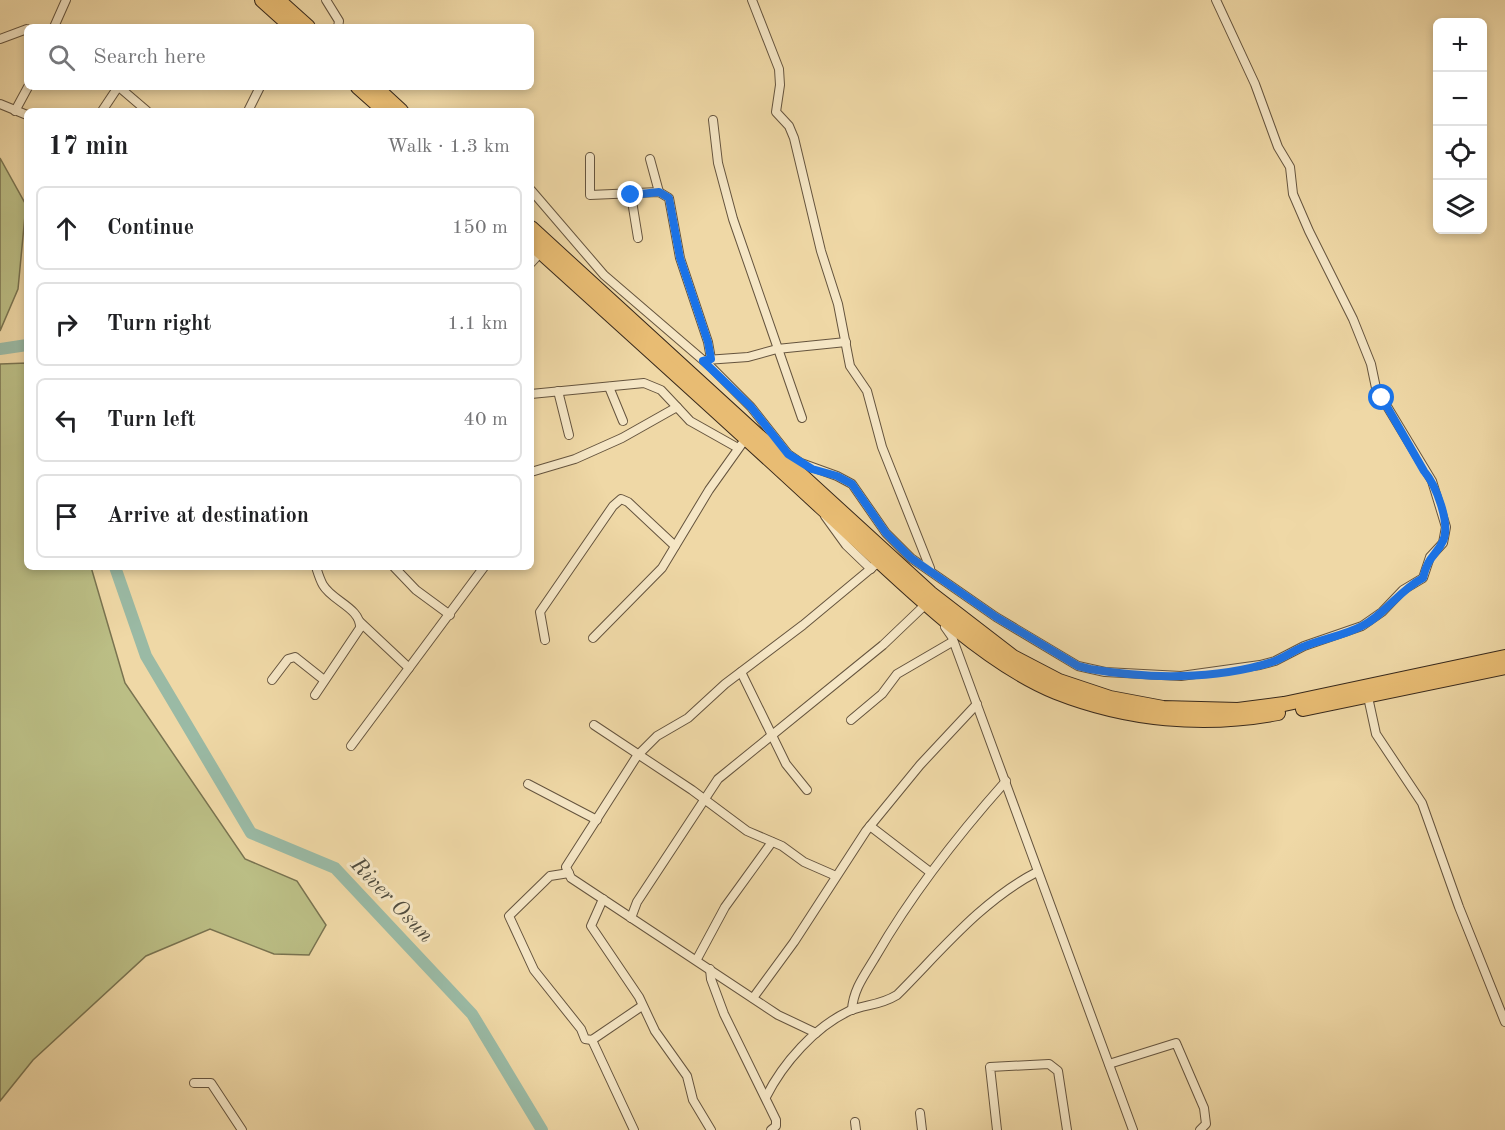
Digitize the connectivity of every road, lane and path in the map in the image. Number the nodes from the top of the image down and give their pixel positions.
1 (66, 0) edge
2 (262, 0) edge
3 (278, 0) edge
4 (326, 0) edge
5 (752, 0) edge
6 (1216, 0) edge
7 (55, 24) edge
8 (289, 24) edge
9 (305, 24) edge
10 (338, 24) edge
11 (24, 30) edge
12 (0, 39) edge
13 (26, 90) edge
14 (116, 90) edge
15 (122, 90) edge
16 (258, 90) edge
17 (361, 90) edge
18 (378, 90) edge
19 (0, 104) edge
20 (104, 108) edge
21 (143, 108) edge
22 (250, 108) edge
23 (382, 108) edge
24 (398, 108) edge
25 (15, 111) junction
26 (24, 114) edge
27 (712, 120) dead end
28 (590, 158) dead end
29 (650, 159) dead end
30 (659, 192) junction
31 (534, 193) edge
32 (631, 195) junction
33 (534, 231) edge
34 (638, 238) dead end
35 (536, 248) edge
36 (846, 342) junction
37 (777, 349) junction
38 (707, 360) junction
39 (609, 387) junction
40 (558, 391) junction
41 (534, 394) edge
42 (677, 407) junction
43 (802, 418) dead end
44 (623, 421) dead end
45 (749, 434) junction
46 (569, 435) dead end
47 (534, 470) edge
48 (675, 546) junction
49 (875, 565) junction
50 (930, 569) junction
51 (317, 570) edge
52 (397, 570) edge
53 (482, 570) edge
54 (926, 605) junction
55 (450, 615) junction
56 (360, 622) junction
57 (593, 638) dead end
58 (544, 640) dead end
59 (952, 642) junction
60 (1505, 657) edge
61 (1505, 667) edge
62 (410, 668) junction
63 (741, 672) junction
64 (272, 680) dead end
65 (324, 680) junction
66 (315, 695) dead end
67 (1368, 697) junction
68 (977, 704) junction
69 (851, 720) dead end
70 (594, 725) dead end
71 (771, 736) junction
72 (351, 746) dead end
73 (637, 756) junction
74 (1006, 781) junction
75 (528, 784) dead end
76 (807, 790) dead end
77 (704, 800) junction
78 (597, 820) junction
79 (870, 826) junction
80 (771, 842) junction
81 (930, 872) junction
82 (1036, 872) junction
83 (569, 873) junction
84 (836, 876) junction
85 (603, 899) junction
86 (631, 918) junction
87 (697, 959) junction
88 (710, 969) junction
89 (753, 998) junction
90 (642, 1006) junction
91 (852, 1010) junction
92 (1505, 1022) edge
93 (801, 1027) junction
94 (816, 1032) junction
95 (592, 1040) junction
96 (805, 1046) junction
97 (1109, 1064) junction
98 (194, 1083) dead end
99 (766, 1097) junction
100 (920, 1113) dead end
101 (242, 1130) edge
102 (634, 1130) edge
103 (711, 1130) edge
104 (771, 1130) edge
105 (922, 1130) edge
106 (997, 1130) edge
107 (1067, 1130) edge
108 (1133, 1130) edge
109 (1200, 1130) edge

1 - 7 street
2 - 8 highway
3 - 9 highway
4 - 10 street
5 - 36 street
6 - 50 street
11 - 12 street
13 - 25 street
14 - 20 street
15 - 21 street
16 - 22 street
17 - 23 highway
18 - 24 highway
19 - 25 street
25 - 26 street
27 - 37 street
28 - 32 street
29 - 30 street
30 - 32 street
30 - 38 street
31 - 38 street
32 - 34 street
33 - 45 highway
35 - 45 highway
36 - 37 street
36 - 50 street
37 - 38 street
37 - 43 street
38 - 45 street
39 - 40 street
39 - 42 street
39 - 44 street
40 - 41 street
40 - 46 street
42 - 45 street
42 - 47 street
45 - 48 street
45 - 49 highway
45 - 50 street
45 - 60 highway
48 - 57 street
48 - 58 street
49 - 54 highway
49 - 63 street
51 - 56 street
52 - 55 street
53 - 55 street
54 - 59 street
54 - 67 highway
54 - 71 street
55 - 62 street
56 - 62 street
56 - 65 street
59 - 68 street
59 - 69 street
61 - 67 highway
62 - 72 street
63 - 71 street
63 - 73 street
64 - 65 street
65 - 66 street
67 - 92 street
68 - 74 street
68 - 79 street
70 - 73 street
71 - 76 street
71 - 77 street
73 - 77 street
73 - 78 street
74 - 81 street
74 - 82 street
75 - 78 street
77 - 80 street
77 - 86 street
78 - 83 street
79 - 81 street
79 - 84 street
80 - 84 street
80 - 87 street
81 - 91 street
82 - 91 street
82 - 97 street
83 - 85 street
83 - 95 street
84 - 89 street
85 - 86 street
85 - 90 street
86 - 87 street
87 - 88 street
88 - 89 street
88 - 99 street
89 - 93 street
90 - 95 street
90 - 103 street
91 - 94 street
93 - 94 street
93 - 96 street
94 - 96 street
95 - 102 street
96 - 99 street
97 - 108 street
97 - 109 street
98 - 101 street
99 - 104 street
100 - 105 street
106 - 107 street

